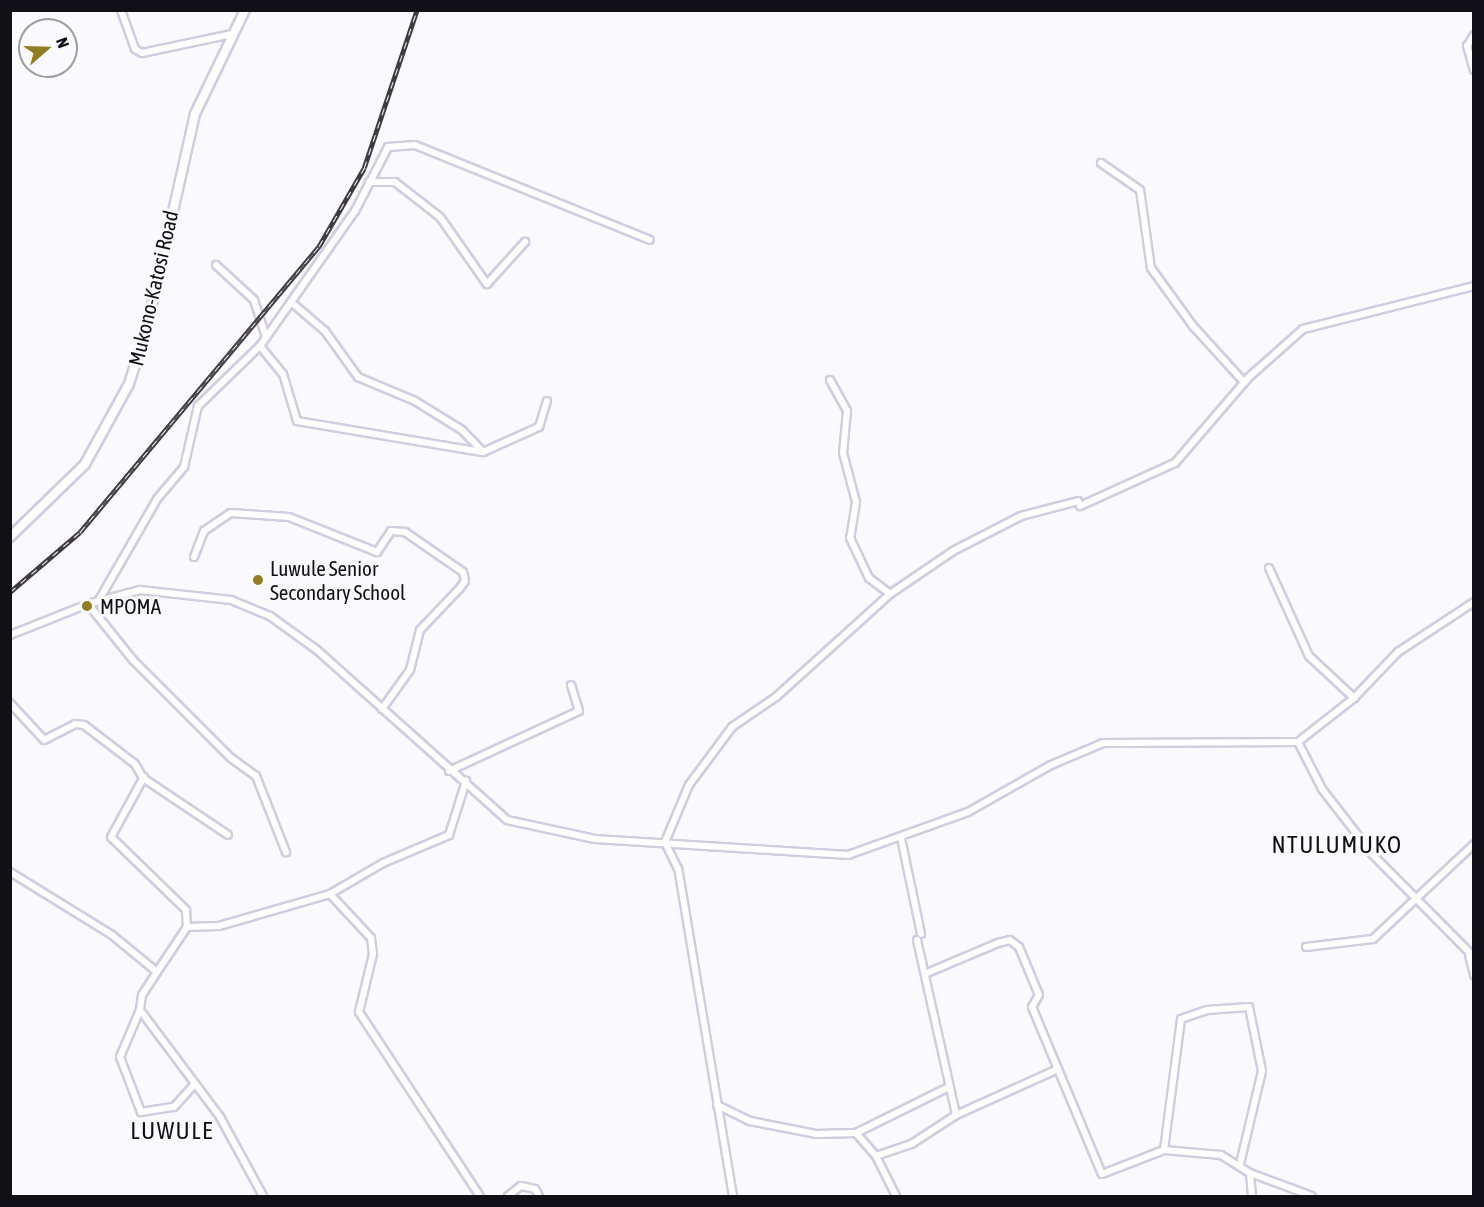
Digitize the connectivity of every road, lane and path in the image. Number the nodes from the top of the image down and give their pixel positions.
1 (121, 10) edge
2 (245, 10) edge
3 (232, 34) junction
4 (1473, 35) edge
5 (1473, 70) edge
6 (1101, 163) dead end
7 (369, 182) junction
8 (650, 240) dead end
9 (525, 242) dead end
10 (216, 265) dead end
11 (1473, 286) edge
12 (291, 302) junction
13 (266, 337) junction
14 (260, 346) junction
15 (830, 380) dead end
16 (1244, 382) junction
17 (547, 401) dead end
18 (483, 452) junction
19 (10, 537) edge
20 (194, 557) dead end
21 (1269, 568) dead end
22 (890, 594) junction
23 (99, 600) junction
24 (1473, 602) edge
25 (88, 604) junction
26 (10, 635) edge
27 (571, 685) dead end
28 (1354, 698) junction
29 (10, 703) edge
30 (382, 709) junction
31 (1298, 742) junction
32 (449, 771) junction
33 (145, 775) junction
34 (466, 781) junction
35 (228, 835) dead end
36 (901, 838) junction
37 (665, 842) junction
38 (1473, 844) edge
39 (286, 852) dead end
40 (10, 872) edge
41 (330, 894) junction
42 (1415, 900) junction
43 (187, 927) junction
44 (1306, 947) dead end
45 (1471, 956) edge
46 (157, 972) junction
47 (927, 973) junction
48 (1473, 975) edge
49 (140, 1010) junction
50 (1058, 1069) junction
51 (193, 1086) junction
52 (947, 1088) junction
53 (717, 1105) junction
54 (956, 1115) junction
55 (856, 1133) junction
56 (1164, 1150) junction
57 (876, 1156) junction
58 (1240, 1164) junction
59 (1250, 1173) junction
60 (263, 1197) edge
61 (480, 1197) edge
62 (508, 1197) edge
63 (539, 1197) edge
64 (733, 1197) edge
65 (896, 1197) edge
66 (1252, 1197) edge
67 (1312, 1197) edge

1 - 3 street
2 - 3 main road, Mukono-Katosi Road
3 - 19 main road, Mukono-Katosi Road
4 - 5 street
6 - 16 street
7 - 8 street
7 - 9 street
7 - 12 street
10 - 13 street
11 - 16 street
12 - 13 street
12 - 18 street
13 - 14 street
14 - 18 street
14 - 23 street
15 - 22 street
16 - 22 street
17 - 18 street
20 - 30 street
21 - 28 street
22 - 37 street
23 - 25 street
23 - 30 street
24 - 28 street
25 - 26 street
25 - 39 street
27 - 32 street
28 - 31 street
29 - 33 street
30 - 32 street
31 - 36 street
31 - 42 street
32 - 34 street
33 - 35 street
33 - 43 street
34 - 37 street
34 - 41 street
36 - 37 street
36 - 47 street
37 - 53 street
38 - 42 street
40 - 46 street
41 - 43 street
41 - 61 street
42 - 44 street
42 - 45 street
43 - 46 street
45 - 48 street
46 - 49 street
47 - 50 street
47 - 52 street
49 - 51 street
49 - 51 street
50 - 54 street
50 - 56 street
51 - 60 street
52 - 54 street
52 - 55 street
53 - 55 street
53 - 64 street
54 - 57 street
55 - 57 street
56 - 58 street
56 - 58 street
57 - 65 street
58 - 59 street
59 - 66 street
59 - 67 street
62 - 63 street

